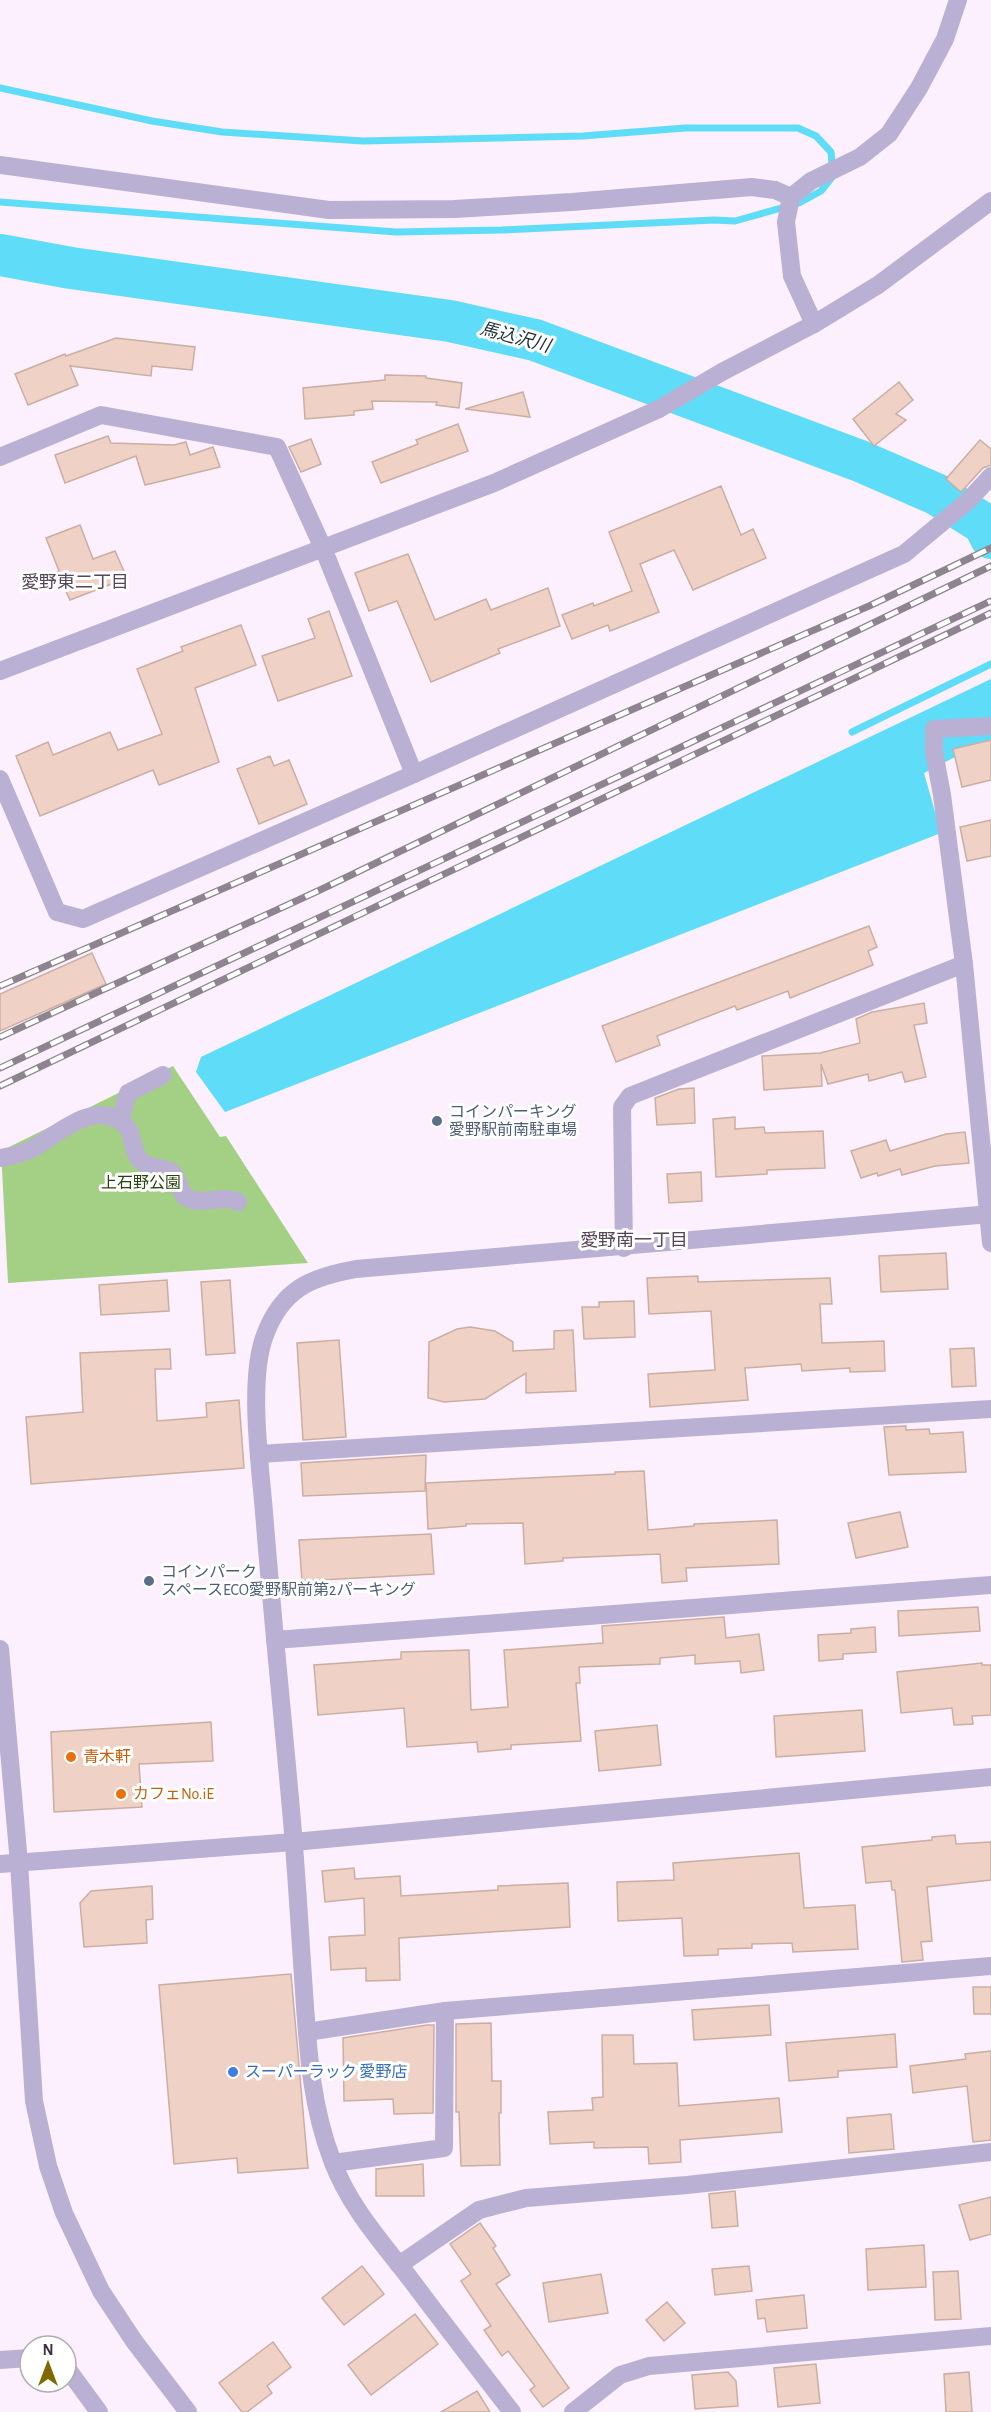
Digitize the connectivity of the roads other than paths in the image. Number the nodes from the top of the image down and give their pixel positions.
1 (958, 0) edge
2 (0, 165) edge
3 (791, 196) junction
4 (991, 201) edge
5 (814, 324) junction
6 (0, 457) edge
7 (991, 476) edge
8 (323, 548) junction
9 (0, 671) edge
10 (991, 726) edge
11 (414, 774) junction
12 (0, 779) edge
13 (964, 964) junction
14 (163, 1075) dead end
15 (120, 1121) junction
16 (1, 1158) edge
17 (238, 1202) dead end
18 (990, 1215) edge
19 (991, 1243) edge
20 (624, 1248) junction
21 (991, 1409) edge
22 (259, 1454) junction
23 (991, 1586) edge
24 (274, 1640) junction
25 (0, 1649) edge
26 (991, 1777) edge
27 (294, 1842) junction
28 (19, 1863) junction
29 (0, 1864) edge
30 (991, 1966) edge
31 (445, 2011) junction
32 (307, 2032) junction
33 (991, 2152) edge
34 (333, 2163) junction
35 (399, 2265) junction
36 (991, 2336) edge
37 (18, 2359) edge
38 (0, 2360) edge
39 (78, 2383) edge
40 (99, 2412) edge
41 (188, 2412) edge
42 (512, 2412) edge
43 (573, 2412) edge

1 - 3 street
2 - 3 street
3 - 5 street
4 - 5 street
5 - 8 street
6 - 8 street
7 - 11 street
8 - 9 street
8 - 11 street
10 - 13 street
11 - 12 street
13 - 18 street
13 - 20 street
14 - 15 street
15 - 16 street
15 - 17 street
18 - 19 street
18 - 20 street
20 - 22 street
21 - 22 street
22 - 24 street
23 - 24 street
24 - 27 street
25 - 28 street
26 - 27 street
27 - 28 street
27 - 32 street
28 - 29 street
28 - 41 street
30 - 31 street
31 - 32 street
31 - 34 street
32 - 34 street
33 - 35 street
34 - 35 street
35 - 42 street
36 - 43 street
37 - 38 street
39 - 40 street

